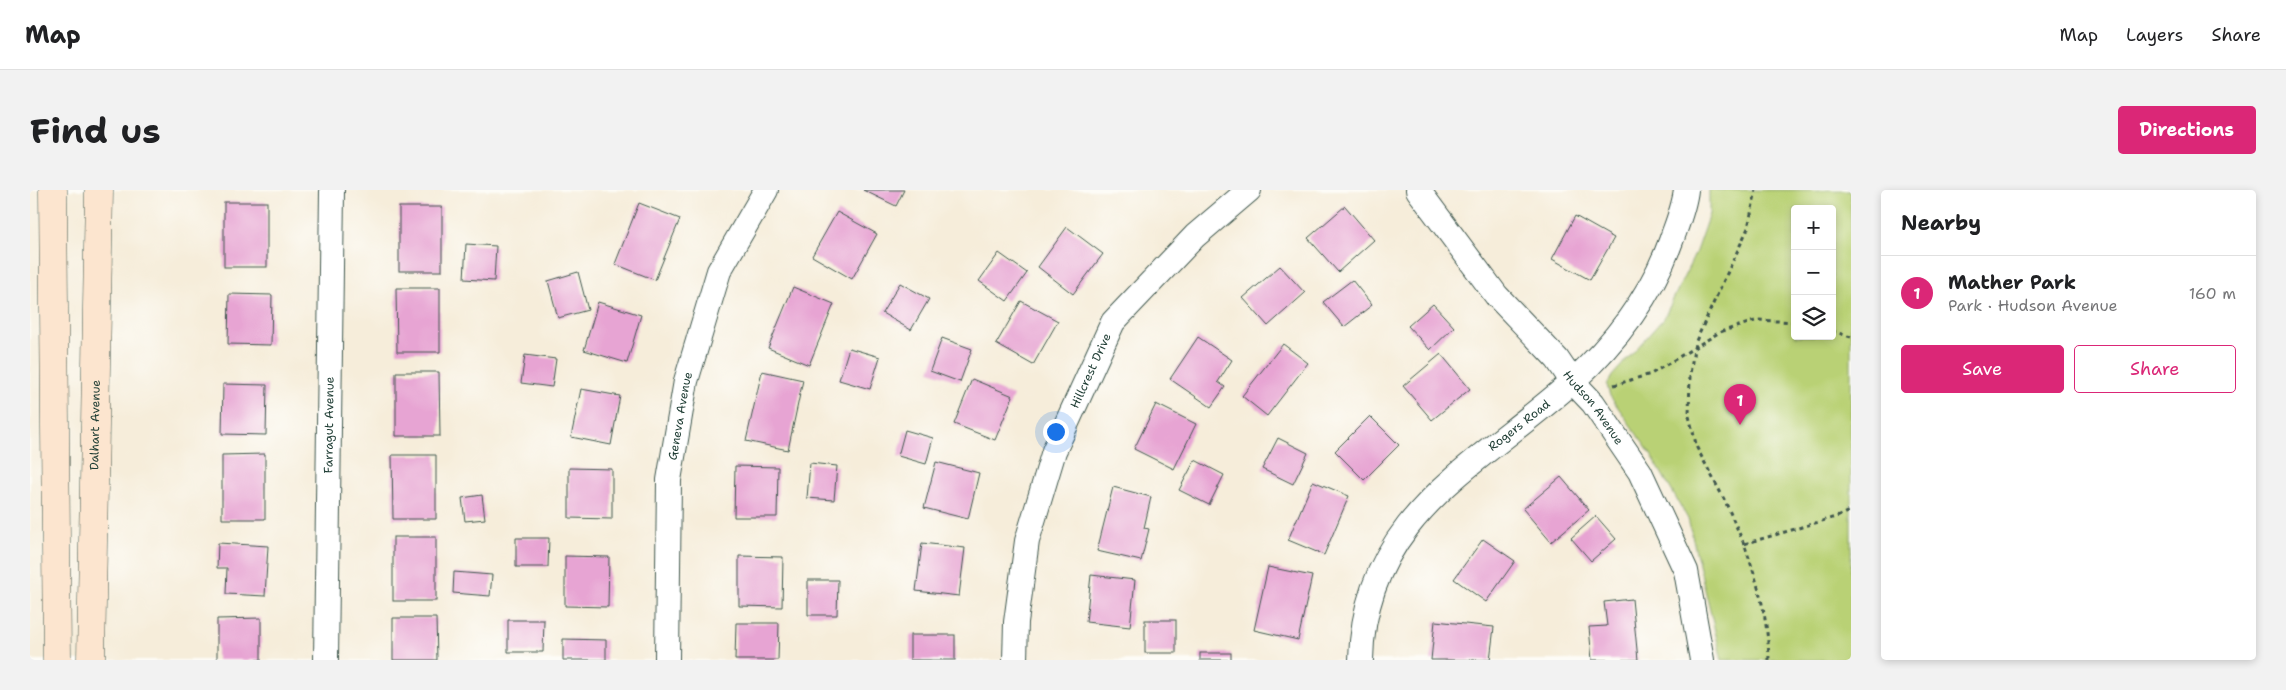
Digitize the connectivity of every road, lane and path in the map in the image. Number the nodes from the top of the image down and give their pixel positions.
1 (53, 190) edge
2 (99, 190) edge
3 (332, 190) edge
4 (766, 190) edge
5 (1249, 190) edge
6 (1418, 190) edge
7 (1686, 190) edge
8 (1756, 190) edge
9 (1791, 322) edge
10 (1836, 331) edge
11 (1851, 337) edge
12 (1694, 347) junction
13 (1572, 381) junction
14 (1611, 386) dead end
15 (1851, 510) edge
16 (1744, 544) junction
17 (57, 660) edge
18 (91, 660) edge
19 (326, 660) edge
20 (667, 660) edge
21 (1015, 660) edge
22 (1361, 660) edge
23 (1702, 660) edge
24 (1769, 660) edge

1 - 17 main road
2 - 18 main road, Dalhart Avenue
3 - 19 street, Farragut Avenue
4 - 20 street, Geneva Avenue
5 - 21 street, Hillcrest Drive
6 - 13 street, Hudson Avenue
7 - 13 street, Rogers Road
8 - 12 path
9 - 12 path
10 - 11 path
12 - 14 path
12 - 16 path
13 - 22 street, Rogers Road
13 - 23 street, Hudson Avenue
15 - 16 path
16 - 24 path

